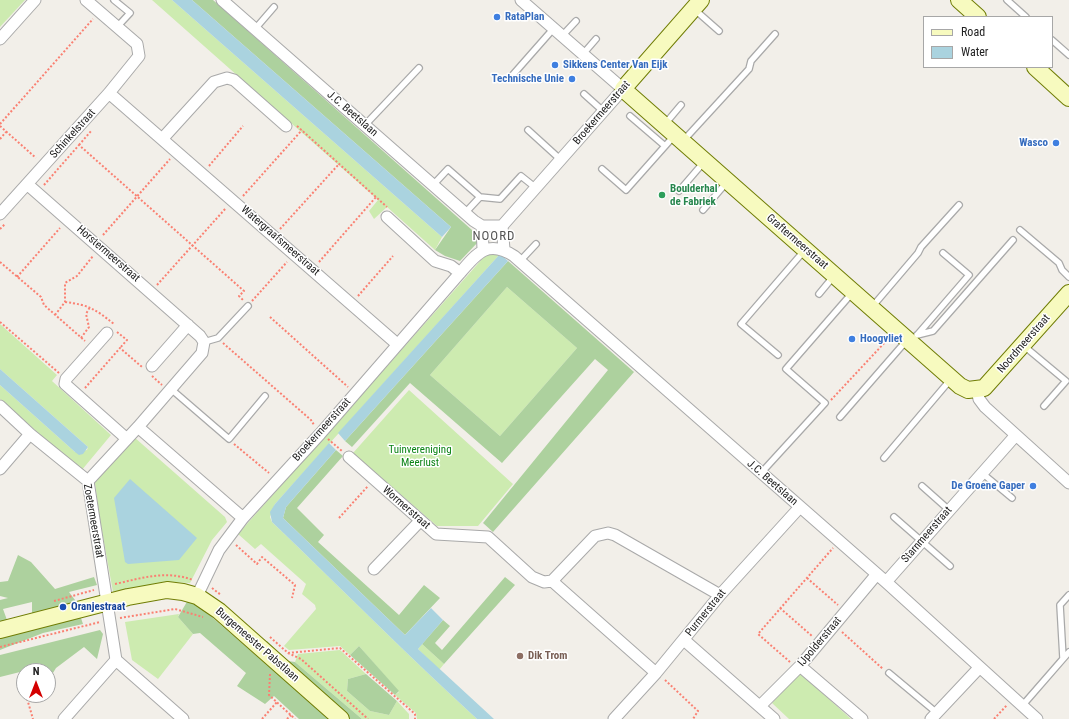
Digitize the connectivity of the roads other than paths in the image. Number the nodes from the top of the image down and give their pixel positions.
1 (35, 0) edge
2 (114, 0) edge
3 (521, 0) edge
4 (959, 0) edge
5 (1007, 0) edge
6 (89, 1) edge
7 (226, 1) edge
8 (697, 4) edge
9 (274, 7) dead end
10 (977, 16) edge
11 (1025, 16) edge
12 (576, 21) dead end
13 (117, 27) junction
14 (255, 29) junction
15 (719, 31) dead end
16 (558, 32) junction
17 (775, 34) dead end
18 (0, 38) edge
19 (596, 39) dead end
20 (1053, 41) edge
21 (583, 54) junction
22 (1069, 55) edge
23 (419, 68) dead end
24 (1036, 68) edge
25 (510, 78) dead end
26 (623, 89) junction
27 (110, 93) junction
28 (584, 94) dead end
29 (1069, 98) edge
30 (682, 105) dead end
31 (604, 111) junction
32 (630, 116) dead end
33 (284, 124) road end
34 (365, 125) junction
35 (528, 130) dead end
36 (672, 137) junction
37 (163, 138) junction
38 (561, 160) junction
39 (705, 161) junction
40 (602, 169) dead end
41 (728, 181) junction
42 (27, 184) junction
43 (433, 185) junction
44 (536, 188) junction
45 (679, 191) dead end
46 (480, 197) junction
47 (959, 204) dead end
48 (703, 210) dead end
49 (465, 213) junction
50 (0, 214) edge
51 (387, 217) dead end
52 (482, 226) junction
53 (502, 226) junction
54 (1020, 230) dead end
55 (1013, 240) dead end
56 (536, 244) dead end
57 (504, 249) junction
58 (805, 249) junction
59 (483, 250) junction
60 (943, 253) dead end
61 (520, 261) junction
62 (460, 273) junction
63 (835, 275) junction
64 (1069, 277) edge
65 (853, 291) junction
66 (1069, 293) edge
67 (819, 294) dead end
68 (248, 305) road end
69 (872, 307) junction
70 (188, 325) junction
71 (107, 332) dead end
72 (908, 337) junction
73 (204, 342) junction
74 (397, 344) junction
75 (1023, 345) junction
76 (778, 355) dead end
77 (152, 366) dead end
78 (952, 378) junction
79 (170, 390) junction
80 (977, 390) junction
81 (266, 396) dead end
82 (0, 406) edge
83 (1044, 406) dead end
84 (840, 416) dead end
85 (138, 427) junction
86 (30, 434) junction
87 (1016, 435) junction
88 (127, 439) junction
89 (349, 457) road end
90 (884, 458) dead end
91 (0, 469) edge
92 (761, 473) junction
93 (982, 473) junction
94 (88, 481) junction
95 (1069, 483) edge
96 (922, 486) dead end
97 (1012, 498) dead end
98 (800, 507) junction
99 (949, 510) junction
100 (894, 517) dead end
101 (243, 518) junction
102 (420, 521) junction
103 (921, 542) junction
104 (950, 566) dead end
105 (374, 569) dead end
106 (877, 574) junction
107 (552, 581) junction
108 (886, 582) junction
109 (720, 595) junction
110 (197, 596) junction
111 (1069, 596) edge
112 (107, 603) junction
113 (0, 630) edge
114 (684, 640) junction
115 (1069, 652) edge
116 (1063, 658) junction
117 (116, 660) junction
118 (799, 668) junction
119 (979, 668) junction
120 (656, 673) junction
121 (889, 673) road end
122 (760, 706) junction
123 (1022, 706) junction
124 (934, 716) edge
125 (64, 719) edge
126 (183, 719) edge
127 (341, 719) edge
128 (614, 719) edge
129 (774, 719) edge
130 (862, 719) edge
131 (1038, 719) edge

1 - 18 street
2 - 13 lane
3 - 16 street, Graftermeerstraat
4 - 10 street
5 - 11 lane
6 - 13 street
7 - 14 street, J.C. Beetslaan
8 - 15 lane
8 - 26 street, Broekermeerstraat
9 - 14 lane
12 - 16 lane
13 - 27 street, Schinkelstraat
14 - 34 street, J.C. Beetslaan
16 - 21 street, Graftermeerstraat
16 - 25 lane
17 - 36 lane
19 - 21 lane
20 - 22 lane
21 - 26 street, Graftermeerstraat
23 - 34 lane
24 - 29 street
26 - 31 street, Broekermeerstraat
26 - 36 street, Graftermeerstraat
27 - 37 street, Watergraafsmeerstraat
27 - 42 street, Schinkelstraat
28 - 31 lane
30 - 36 lane
31 - 38 street, Broekermeerstraat
32 - 36 lane
33 - 37 street
34 - 43 street, J.C. Beetslaan
35 - 38 lane
36 - 39 street, Graftermeerstraat
36 - 40 lane
37 - 74 street, Watergraafsmeerstraat
38 - 44 street, Broekermeerstraat
39 - 41 street, Graftermeerstraat
39 - 45 lane
41 - 48 lane
41 - 58 street, Graftermeerstraat
42 - 50 street, Schinkelstraat
42 - 70 street, Horstermeerstraat
43 - 46 lane
43 - 49 street, J.C. Beetslaan
44 - 46 lane
44 - 53 street, Broekermeerstraat
46 - 49 lane
47 - 69 lane
49 - 52 street, J.C. Beetslaan
51 - 62 street
52 - 53 street
52 - 59 street
53 - 57 street
54 - 64 lane
55 - 72 lane
56 - 61 lane
57 - 59 street
57 - 61 street, J.C. Beetslaan
58 - 63 street, Graftermeerstraat
58 - 76 lane
59 - 62 street, Broekermeerstraat
60 - 72 lane
61 - 92 street, J.C. Beetslaan
62 - 74 street, Broekermeerstraat
63 - 65 street, Graftermeerstraat
63 - 67 lane
65 - 69 street, Graftermeerstraat
65 - 92 lane
66 - 75 street, Noordmeerstraat
68 - 73 lane
69 - 72 street, Graftermeerstraat
70 - 73 street, Horstermeerstraat
70 - 77 street
71 - 88 street
72 - 78 street, Graftermeerstraat
72 - 84 lane
73 - 79 street
74 - 101 street, Broekermeerstraat
75 - 80 street, Noordmeerstraat
75 - 83 lane
78 - 80 street, Graftermeerstraat
78 - 90 lane
79 - 81 lane
79 - 85 street
80 - 87 street
82 - 86 street, Zoetermeerstraat
85 - 88 street
85 - 101 street
86 - 91 street
86 - 94 street, Zoetermeerstraat
87 - 93 street, Starnmeerstraat
87 - 95 street
88 - 94 street
89 - 102 street, Wormerstraat
92 - 98 street, J.C. Beetslaan
93 - 97 lane
93 - 99 street, Starnmeerstraat
94 - 112 street, Zoetermeerstraat
96 - 99 lane
98 - 106 street, J.C. Beetslaan
98 - 109 street, Purmerstraat
99 - 103 street, Starnmeerstraat
100 - 103 lane
101 - 110 street, Broekermeerstraat
102 - 105 street
102 - 107 street, Wormerstraat
103 - 104 lane
103 - 108 street, Starnmeerstraat
106 - 108 street, J.C. Beetslaan
106 - 118 street, IJpolderstraat
107 - 109 street
107 - 120 street
108 - 119 street, J.C. Beetslaan
109 - 114 street, Purmerstraat
110 - 112 street, Burgemeester Pabstlaan
110 - 127 street, Burgemeester Pabstlaan
111 - 116 lane
112 - 113 street, Burgemeester Pabstlaan
112 - 117 street, Zoetermeerstraat
114 - 120 street, Purmerstraat
114 - 122 street
115 - 116 lane
116 - 123 lane
117 - 125 street
117 - 126 street
118 - 122 street, IJpolderstraat
118 - 130 street
119 - 123 street, J.C. Beetslaan
119 - 124 street
120 - 128 street, Purmerstraat
121 - 124 lane
122 - 129 street
123 - 131 street, J.C. Beetslaan

